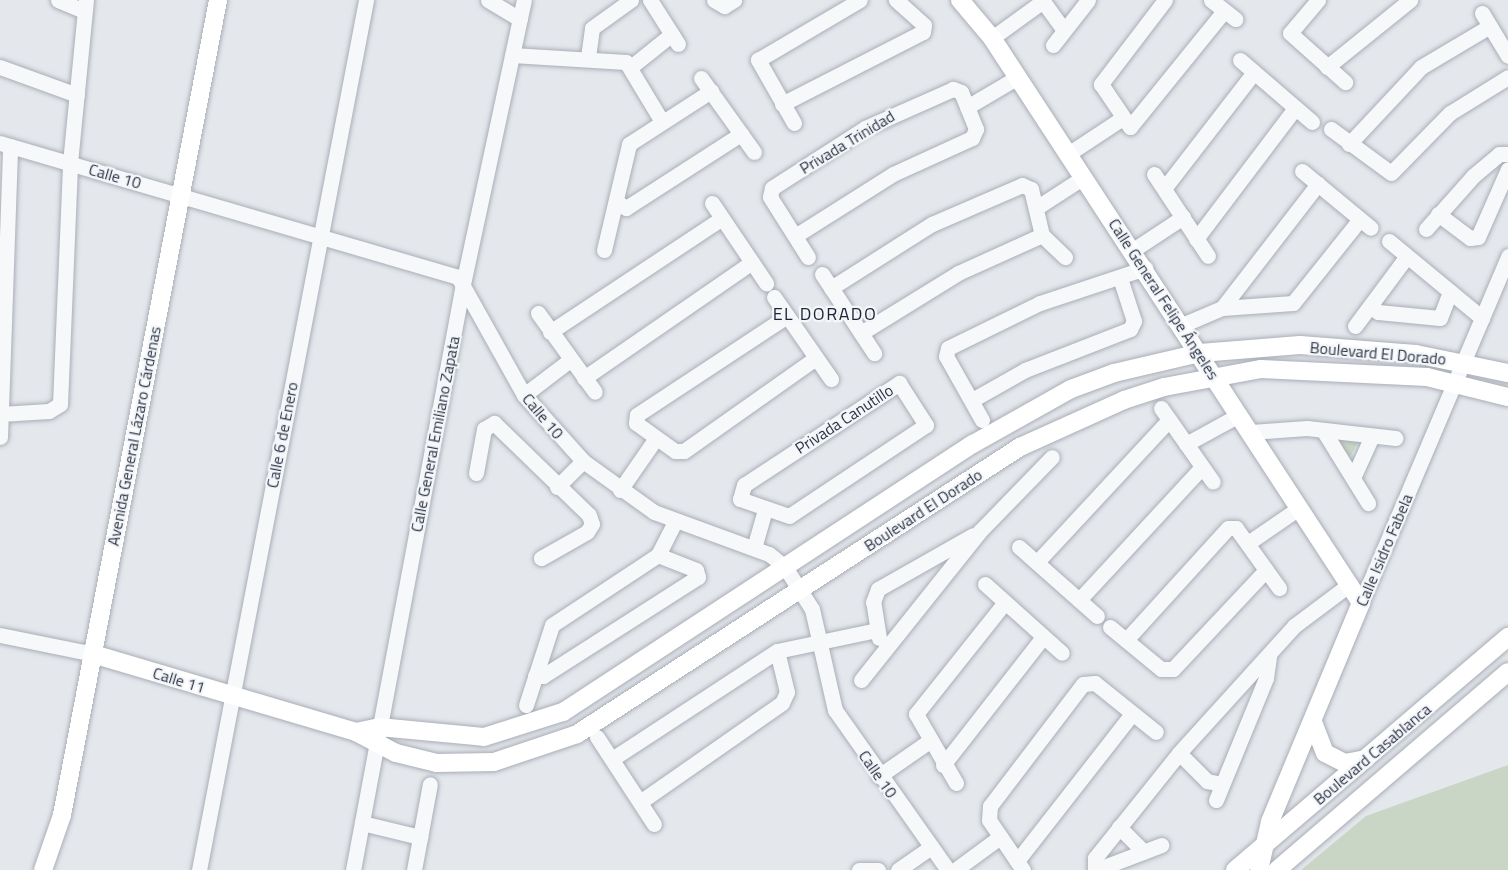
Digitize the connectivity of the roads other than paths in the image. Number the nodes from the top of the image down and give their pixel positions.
1 (58, 0) edge
2 (218, 0) edge
3 (366, 0) edge
4 (488, 0) edge
5 (524, 0) edge
6 (631, 0) edge
7 (650, 0) edge
8 (714, 0) edge
9 (734, 0) edge
10 (860, 0) edge
11 (960, 0) edge
12 (1088, 0) edge
13 (1165, 0) edge
14 (1211, 0) edge
15 (1318, 0) edge
16 (1410, 0) edge
17 (1042, 1) edge
18 (906, 3) edge
19 (85, 5) edge
20 (1482, 13) dead end
21 (520, 19) junction
22 (1490, 26) junction
23 (1064, 30) junction
24 (992, 38) junction
25 (1053, 45) dead end
26 (1506, 49) edge
27 (512, 55) junction
28 (588, 57) junction
29 (1240, 60) dead end
30 (632, 66) junction
31 (0, 67) edge
32 (1327, 67) junction
33 (1254, 72) junction
34 (1018, 77) junction
35 (1508, 77) edge
36 (701, 78) dead end
37 (1345, 82) dead end
38 (711, 91) junction
39 (76, 95) junction
40 (782, 104) junction
41 (967, 107) junction
42 (1295, 108) junction
43 (1121, 119) junction
44 (662, 120) junction
45 (1312, 122) dead end
46 (794, 123) dead end
47 (1331, 129) dead end
48 (741, 134) junction
49 (1349, 144) junction
50 (5, 145) edge
51 (754, 152) dead end
52 (1068, 154) junction
53 (1508, 154) edge
54 (70, 163) junction
55 (1508, 169) edge
56 (1302, 171) dead end
57 (1154, 174) dead end
58 (1084, 177) junction
59 (1318, 184) junction
60 (1166, 186) junction
61 (1504, 188) edge
62 (180, 194) junction
63 (617, 202) junction
64 (712, 203) dead end
65 (1036, 208) junction
66 (1438, 214) junction
67 (1183, 217) junction
68 (722, 218) junction
69 (1426, 229) dead end
70 (320, 234) junction
71 (1042, 235) junction
72 (795, 236) junction
73 (1196, 239) junction
74 (1389, 241) dead end
75 (604, 250) dead end
76 (1133, 250) junction
77 (1208, 256) dead end
78 (1407, 256) junction
79 (1508, 256) edge
80 (808, 257) dead end
81 (1065, 257) dead end
82 (752, 262) junction
83 (1145, 268) junction
84 (1120, 278) junction
85 (463, 284) junction
86 (1450, 292) junction
87 (1370, 306) junction
88 (1222, 308) junction
89 (538, 313) dead end
90 (787, 316) junction
91 (1482, 318) junction
92 (1182, 325) junction
93 (1355, 326) dead end
94 (550, 332) junction
95 (861, 333) junction
96 (874, 353) dead end
97 (1200, 353) junction
98 (816, 358) junction
99 (570, 360) junction
100 (1465, 362) junction
101 (1508, 373) edge
102 (1214, 375) junction
103 (584, 378) junction
104 (831, 379) dead end
105 (1455, 383) junction
106 (595, 392) dead end
107 (524, 395) junction
108 (1508, 397) edge
109 (972, 400) junction
110 (0, 414) edge
111 (1239, 415) junction
112 (981, 420) dead end
113 (1323, 430) junction
114 (1251, 432) junction
115 (1372, 435) junction
116 (0, 437) edge
117 (656, 438) junction
118 (1395, 438) dead end
119 (1186, 444) junction
120 (1052, 457) dead end
121 (583, 461) junction
122 (1202, 467) junction
123 (476, 473) dead end
124 (1353, 478) junction
125 (1213, 482) dead end
126 (557, 487) junction
127 (620, 490) junction
128 (1368, 503) dead end
129 (1299, 508) junction
130 (765, 510) junction
131 (674, 523) junction
132 (980, 531) junction
133 (1248, 543) junction
134 (1019, 547) dead end
135 (754, 548) junction
136 (658, 555) junction
137 (541, 558) dead end
138 (1037, 562) junction
139 (785, 567) junction
140 (1266, 570) junction
141 (985, 584) dead end
142 (1350, 584) junction
143 (1279, 588) dead end
144 (801, 590) junction
145 (1079, 600) junction
146 (1005, 602) junction
147 (1362, 603) junction
148 (1097, 616) dead end
149 (1110, 627) dead end
150 (877, 630) junction
151 (0, 635) edge
152 (1043, 637) junction
153 (1508, 637) edge
154 (1126, 640) junction
155 (820, 642) junction
156 (777, 651) junction
157 (882, 652) junction
158 (93, 654) junction
159 (1062, 654) dead end
160 (1269, 656) junction
161 (1508, 672) edge
162 (535, 676) junction
163 (861, 680) dead end
164 (234, 696) junction
165 (526, 705) dead end
166 (1132, 714) junction
167 (1313, 722) junction
168 (380, 727) junction
169 (356, 732) junction
170 (1156, 732) dead end
171 (597, 737) dead end
172 (928, 742) junction
173 (376, 746) junction
174 (1179, 753) junction
175 (1367, 758) junction
176 (612, 759) junction
177 (943, 765) junction
178 (879, 776) junction
179 (956, 783) dead end
180 (430, 784) dead end
181 (1221, 784) junction
182 (1216, 800) dead end
183 (640, 802) junction
184 (362, 823) junction
185 (654, 824) dead end
186 (1119, 827) junction
187 (420, 837) junction
188 (1000, 837) junction
189 (1161, 845) dead end
190 (1264, 845) junction
191 (931, 847) junction
192 (1144, 852) junction
193 (1020, 865) edge
194 (43, 870) edge
195 (199, 870) edge
196 (353, 870) edge
197 (414, 870) edge
198 (859, 870) edge
199 (878, 870) edge
200 (898, 870) edge
201 (948, 870) edge
202 (955, 870) edge
203 (1095, 870) edge
204 (1235, 870) edge
205 (1259, 870) edge
206 (1277, 870) edge

1 - 19 street
2 - 62 main road, Avenida General Lázaro Cárdenas
3 - 70 street, Calle 6 de Enero
4 - 21 street
5 - 21 street, Calle General Emiliano Zapata
6 - 28 street
7 - 30 street
8 - 9 street
10 - 40 street
11 - 24 main road, Calle General Felipe Ángeles
12 - 23 street
13 - 43 street
14 - 43 street
15 - 32 street
16 - 32 street
17 - 23 street
17 - 24 street
18 - 40 street
19 - 39 street
20 - 22 street
21 - 27 street, Calle General Emiliano Zapata
22 - 26 street
22 - 49 street
23 - 25 street
24 - 34 main road, Calle General Felipe Ángeles
27 - 28 street
27 - 85 street, Calle General Emiliano Zapata
28 - 30 street
29 - 33 street
30 - 44 street
31 - 39 street
32 - 37 street
33 - 42 street
33 - 60 street
34 - 41 street
34 - 52 main road, Calle General Felipe Ángeles
35 - 49 street
36 - 38 street
38 - 44 street
38 - 48 street
39 - 54 street
40 - 46 street
41 - 72 street
41 - 72 street, Privada Trinidad
42 - 45 street
42 - 73 street
43 - 52 street
44 - 63 street
47 - 49 street
48 - 51 street
48 - 63 street
50 - 54 street, Calle 10
50 - 110 street
52 - 58 main road, Calle General Felipe Ángeles
53 - 66 street
54 - 62 street, Calle 10
54 - 110 street
55 - 61 street
56 - 59 street
57 - 60 street
58 - 65 street
58 - 76 main road, Calle General Felipe Ángeles
59 - 88 street
59 - 88 street
60 - 67 street
61 - 66 street
62 - 70 street, Calle 10
62 - 158 main road, Avenida General Lázaro Cárdenas
63 - 75 street
64 - 68 street
65 - 71 street
65 - 95 street
66 - 69 street
67 - 73 street
67 - 76 street
68 - 82 street
68 - 94 street
70 - 85 street, Calle 10
70 - 164 street, Calle 6 de Enero
71 - 81 street
71 - 95 street
72 - 80 street, Privada Trinidad
73 - 77 street
74 - 78 street
76 - 83 main road, Calle General Felipe Ángeles
78 - 86 street
78 - 87 street
79 - 91 street, Calle Isidro Fabela
82 - 90 street
82 - 103 street
83 - 84 street
83 - 92 main road, Calle General Felipe Ángeles
84 - 109 street
84 - 109 street
85 - 107 street, Calle 10
85 - 168 street, Calle General Emiliano Zapata
86 - 87 street
86 - 91 street
87 - 93 street
88 - 92 street
89 - 94 street
90 - 98 street
90 - 117 street
91 - 100 street, Calle Isidro Fabela
92 - 97 main road, Calle General Felipe Ángeles
94 - 99 street
95 - 96 street
97 - 100 main road, Boulevard El Dorado
97 - 102 main road, Calle General Felipe Ángeles
97 - 139 main road, Boulevard El Dorado
98 - 104 street
98 - 117 street
99 - 103 street
99 - 107 street
100 - 101 main road, Boulevard El Dorado
100 - 105 street, Calle Isidro Fabela
102 - 105 main road, Boulevard El Dorado
102 - 111 main road, Calle General Felipe Ángeles
102 - 144 main road, Boulevard El Dorado
103 - 106 street
105 - 108 main road, Boulevard El Dorado
105 - 147 street, Calle Isidro Fabela
107 - 121 street, Calle 10
109 - 112 street
110 - 116 street
111 - 114 main road, Calle General Felipe Ángeles
111 - 119 street
113 - 114 street
113 - 115 street
113 - 124 street
114 - 129 main road, Calle General Felipe Ángeles
115 - 118 street
115 - 124 street
117 - 127 street
119 - 122 street
119 - 138 street
120 - 132 street
121 - 126 street
121 - 127 street, Calle 10
122 - 125 street
122 - 145 street
123 - 126 street
124 - 128 street
126 - 137 street
127 - 131 street, Calle 10
129 - 133 street
129 - 142 main road, Calle General Felipe Ángeles
130 - 130 street, Privada Canutillo
130 - 135 street
131 - 135 street, Calle 10
131 - 136 street
132 - 150 street
132 - 157 street
133 - 140 street
133 - 154 street
134 - 138 street
135 - 139 street, Calle 10
136 - 162 street
136 - 162 street
138 - 145 street
139 - 144 street, Calle 10
139 - 168 main road, Boulevard El Dorado
140 - 143 street
140 - 154 street
141 - 146 street
142 - 147 main road, Calle General Felipe Ángeles
142 - 160 street
144 - 155 street, Calle 10
144 - 173 main road, Boulevard El Dorado
145 - 148 street
146 - 152 street
146 - 172 street
147 - 167 main road, Calle Isidro Fabela
149 - 154 street
150 - 155 street
150 - 157 street
151 - 158 street, Calle 11
152 - 159 street
152 - 177 street
153 - 175 main road, Boulevard Casablanca
155 - 156 street
155 - 178 street, Calle 10
156 - 176 street
156 - 183 street
157 - 163 street
158 - 164 main road, Calle 11
158 - 194 main road, Avenida General Lázaro Cárdenas
160 - 174 street
160 - 181 street
161 - 206 main road, Boulevard Casablanca
162 - 165 street
164 - 169 main road, Calle 11
164 - 195 street, Calle 6 de Enero
166 - 170 street
166 - 188 street
166 - 193 street
167 - 175 main road
167 - 190 main road, Calle Isidro Fabela
168 - 169 main road, Calle 11
168 - 173 street, Calle General Emiliano Zapata
169 - 173 main road, Calle 11
171 - 176 street
172 - 177 street
172 - 178 street
173 - 184 street, Calle General Emiliano Zapata
174 - 181 street
174 - 186 street
175 - 190 main road, Boulevard Casablanca
176 - 183 street
177 - 179 street
178 - 191 street, Calle 10
180 - 187 street
181 - 182 street
183 - 185 street
184 - 187 street
184 - 196 street, Calle General Emiliano Zapata
186 - 192 street
186 - 203 street
187 - 197 street
188 - 193 street
188 - 202 street
189 - 192 street
190 - 204 main road, Boulevard Casablanca
190 - 205 main road, Calle Isidro Fabela
191 - 200 street
191 - 201 street, Calle 10
192 - 203 street
198 - 199 street

